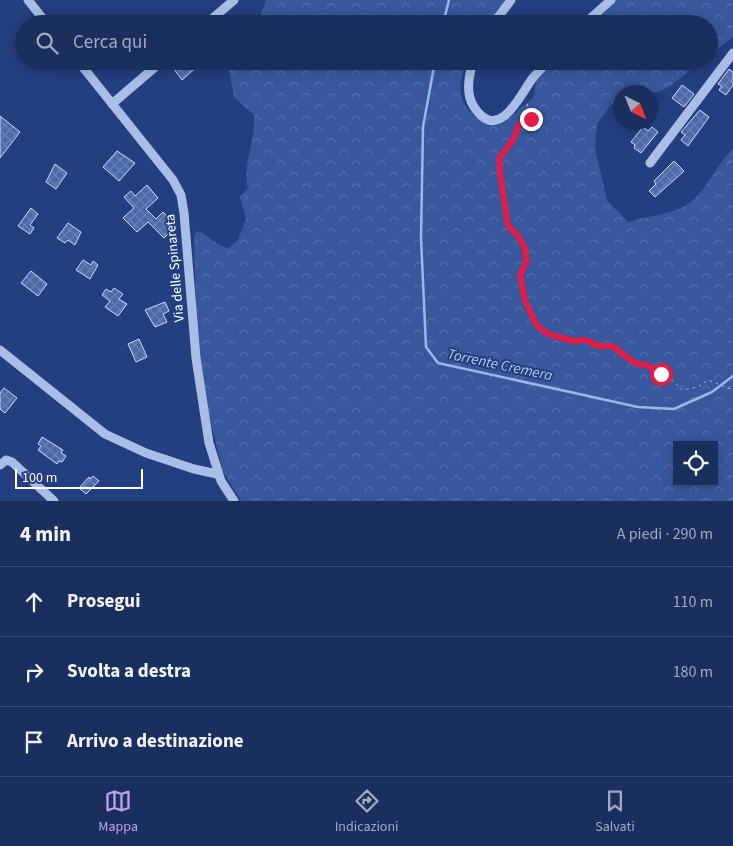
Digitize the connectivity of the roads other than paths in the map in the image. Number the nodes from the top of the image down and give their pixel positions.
1 (28, 0) edge
2 (234, 0) edge
3 (511, 0) edge
4 (611, 0) edge
5 (40, 15) edge
6 (216, 15) edge
7 (500, 15) edge
8 (594, 15) edge
9 (733, 53) edge
10 (85, 70) edge
11 (152, 70) edge
12 (471, 70) edge
13 (540, 70) edge
14 (112, 104) junction
15 (650, 163) dead end
16 (0, 350) edge
17 (0, 465) edge
18 (218, 474) junction
19 (54, 501) edge
20 (234, 501) edge

1 - 5 street
2 - 6 street
3 - 7 street
4 - 8 street
9 - 15 street
10 - 14 street, Via delle Spinareta
11 - 14 street
12 - 13 street
14 - 18 street, Via delle Spinareta
16 - 18 street
17 - 19 street
18 - 20 street, Via delle Spinareta

